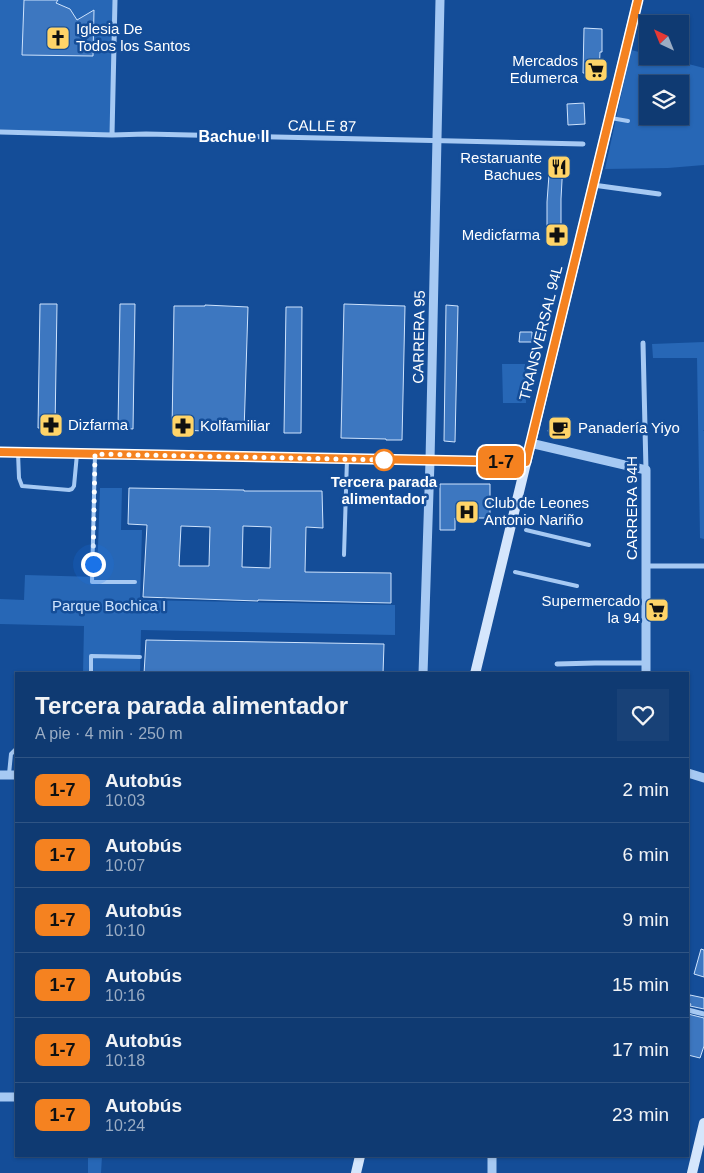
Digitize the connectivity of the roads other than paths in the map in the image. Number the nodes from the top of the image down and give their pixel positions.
1 (114, 0) edge
2 (440, 0) edge
3 (638, 0) edge
4 (609, 118) junction
5 (628, 121) dead end
6 (0, 132) edge
7 (112, 135) junction
8 (436, 141) junction
9 (583, 144) dead end
10 (593, 185) junction
11 (659, 194) dead end
12 (643, 342) dead end
13 (530, 443) junction
14 (0, 452) edge
15 (18, 452) junction
16 (76, 454) junction
17 (95, 454) junction
18 (347, 459) junction
19 (430, 461) junction
20 (526, 462) junction
21 (646, 470) junction
22 (526, 530) dead end
23 (589, 545) dead end
24 (344, 555) dead end
25 (646, 566) junction
26 (704, 566) edge
27 (515, 572) dead end
28 (135, 582) dead end
29 (577, 586) dead end
30 (140, 657) dead end
31 (646, 663) junction
32 (557, 664) dead end
33 (91, 672) edge
34 (423, 672) edge
35 (474, 672) edge
36 (646, 672) edge
37 (15, 750) edge
38 (689, 773) edge
39 (8, 775) edge
40 (704, 778) edge
41 (689, 1010) edge
42 (704, 1014) edge
43 (0, 1097) edge
44 (15, 1097) edge
45 (704, 1123) edge
46 (697, 1155) edge
47 (360, 1157) edge
48 (492, 1157) edge
49 (356, 1173) edge
50 (492, 1173) edge
51 (692, 1173) edge

1 - 7 street
2 - 8 street, CARRERA 95
3 - 4 main road, TRANSVERSAL 94L
4 - 5 lane
4 - 10 main road, TRANSVERSAL 94L
6 - 7 street, CALLE 87
7 - 8 street, CALLE 87
8 - 9 street, CALLE 87
8 - 19 street, CARRERA 95
10 - 11 street
10 - 13 main road, TRANSVERSAL 94L
12 - 21 street, CARRERA 94H
13 - 20 main road, TRANSVERSAL 94L
13 - 21 street
14 - 15 street
15 - 16 street
15 - 16 lane
16 - 17 street
17 - 18 street
17 - 28 lane
18 - 19 street
18 - 24 lane
19 - 20 street
19 - 34 street, CARRERA 95
20 - 35 main road, TRANSVERSAL 94L
21 - 25 street, CARRERA 94H
22 - 23 lane
25 - 26 street
25 - 31 street, CARRERA 94H
27 - 29 lane
30 - 33 lane
31 - 32 street
31 - 36 street, CARRERA 94H
37 - 39 lane
38 - 40 street
41 - 42 street
43 - 44 street
45 - 46 main road
46 - 51 main road
47 - 49 main road
48 - 50 street

